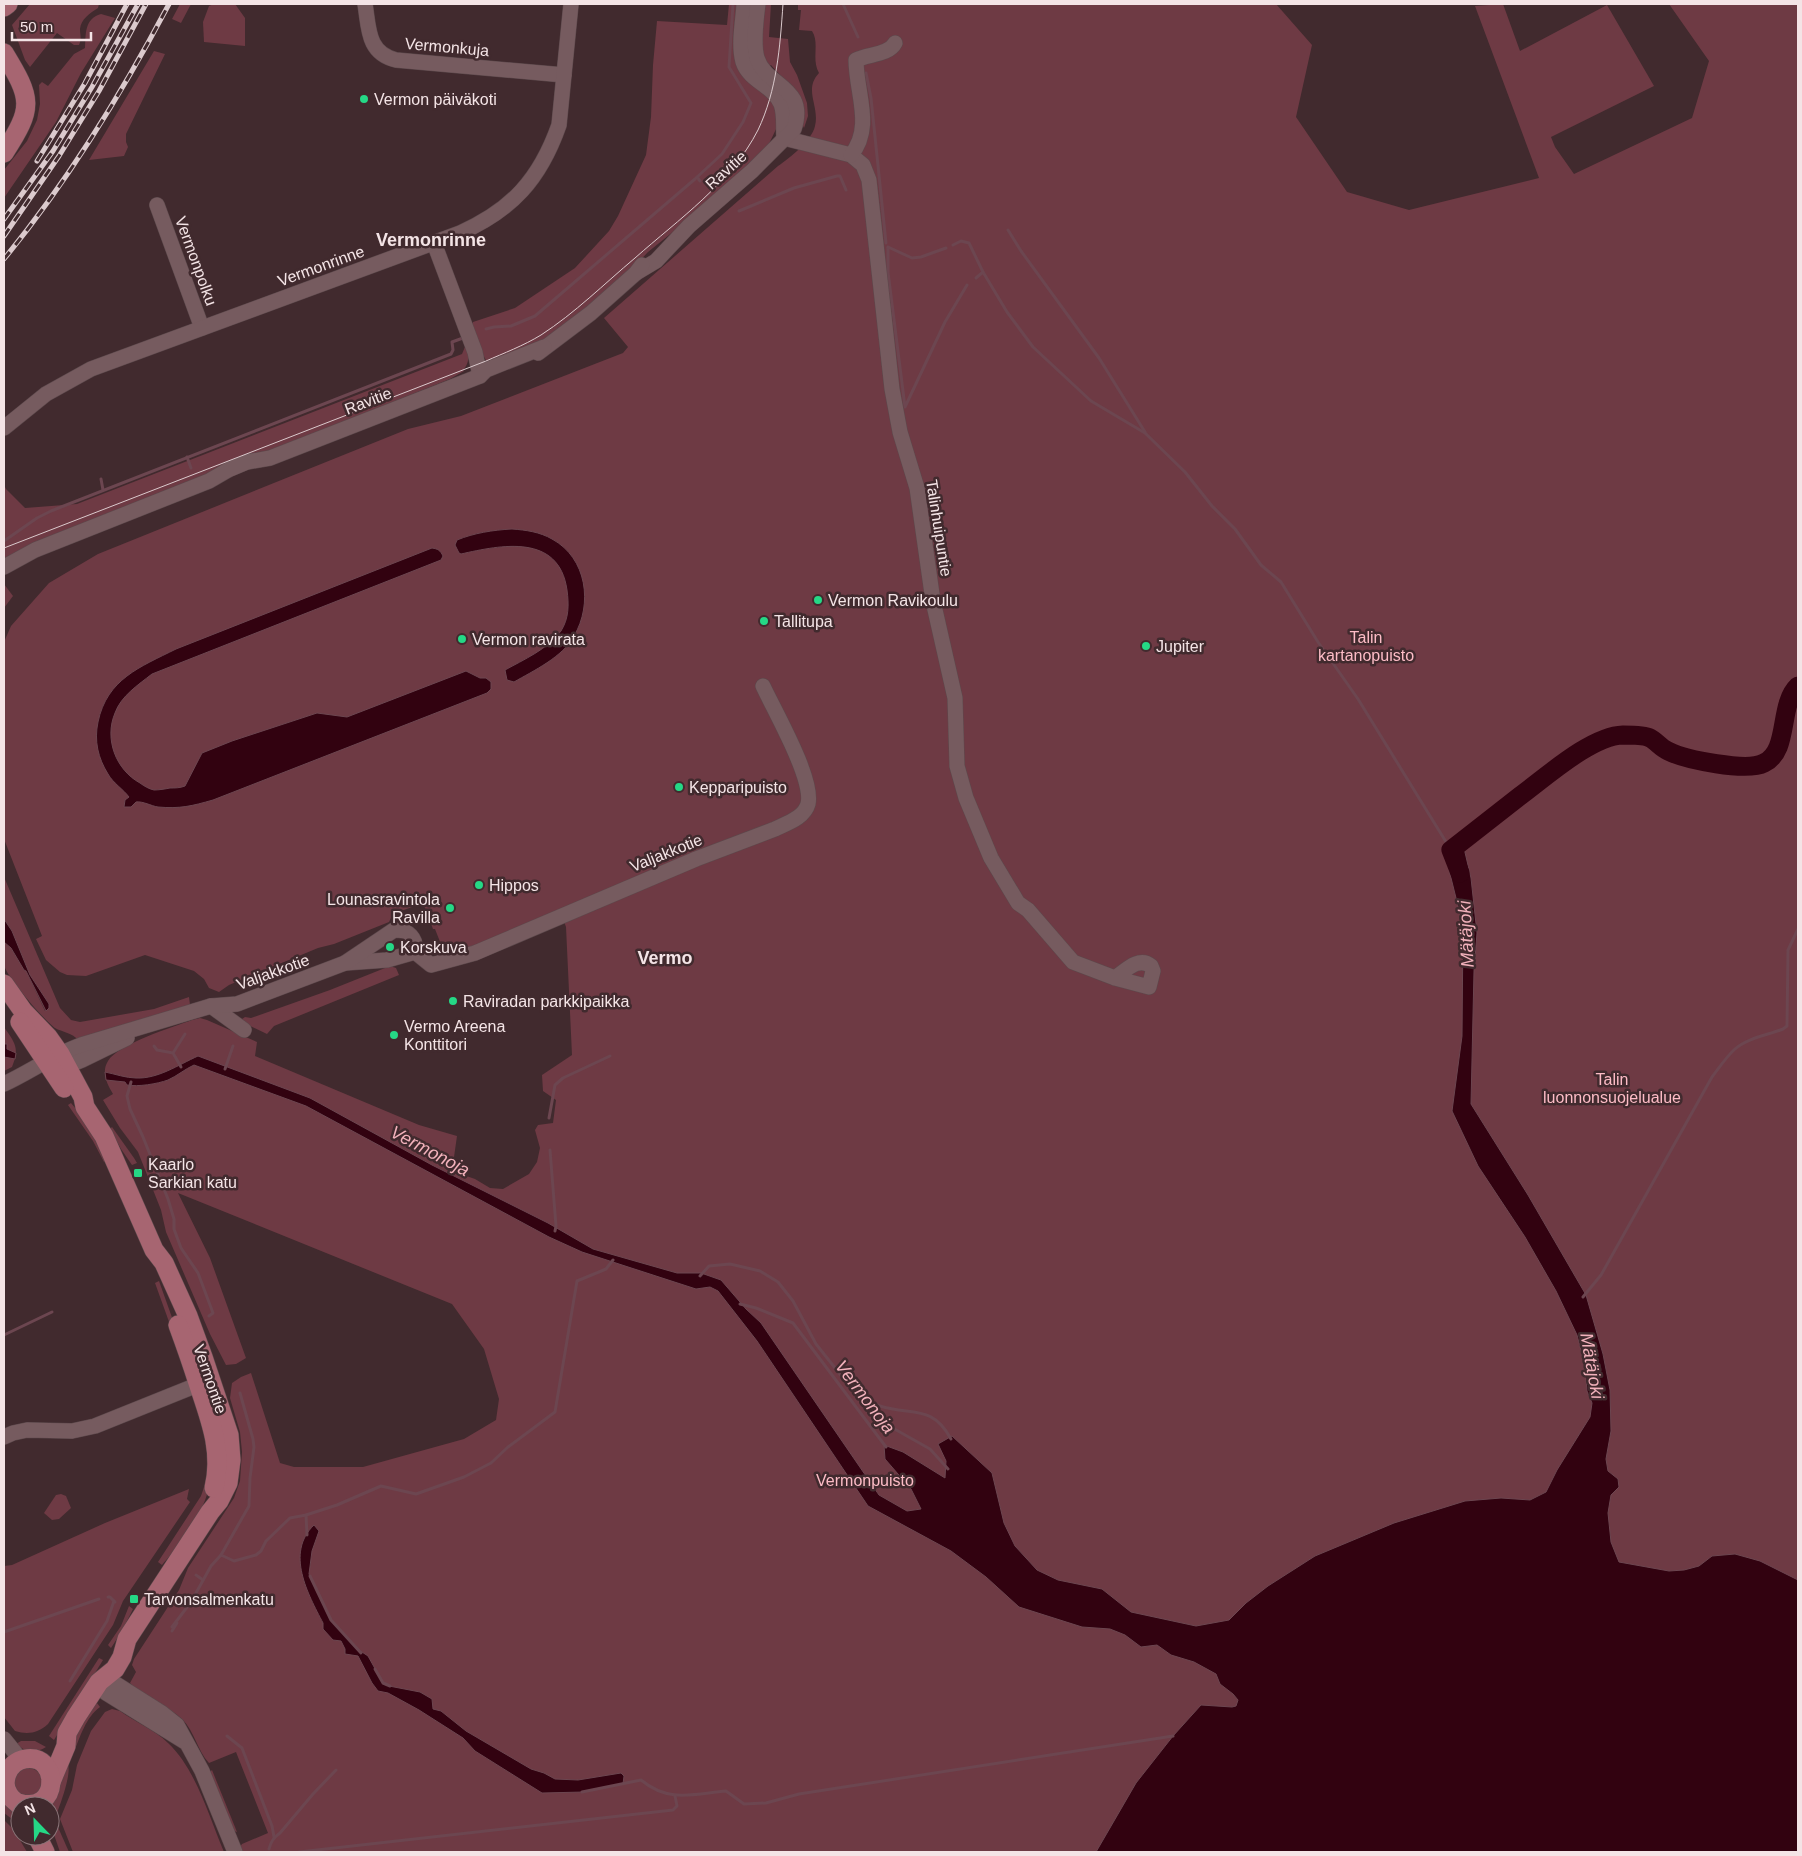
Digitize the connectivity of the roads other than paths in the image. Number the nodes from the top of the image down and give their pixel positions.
1 (8, 4) edge
2 (366, 4) edge
3 (571, 4) edge
4 (744, 4) edge
5 (758, 4) edge
6 (4, 7) edge
7 (895, 43) dead end
8 (4, 53) edge
9 (4, 73) edge
10 (564, 75) junction
11 (4, 132) edge
12 (784, 138) junction
13 (4, 153) edge
14 (851, 156) junction
15 (157, 205) dead end
16 (434, 243) junction
17 (202, 328) junction
18 (480, 376) junction
19 (4, 428) edge
20 (4, 567) edge
21 (763, 686) dead end
22 (415, 952) junction
23 (345, 963) junction
24 (1115, 978) dead end
25 (4, 984) edge
26 (4, 999) edge
27 (211, 1006) junction
28 (244, 1030) dead end
29 (57, 1063) junction
30 (4, 1084) edge
31 (205, 1382) junction
32 (4, 1437) edge
33 (99, 1682) junction
34 (67, 1733) junction
35 (4, 1739) edge
36 (14, 1767) edge
37 (52, 1782) junction
38 (10, 1796) edge
39 (47, 1796) edge
40 (235, 1852) edge

1 - 6 main road
2 - 10 street, Vermonkuja
3 - 10 street, Vermonrinne
4 - 12 street
5 - 12 street, Ravitie
7 - 14 street
8 - 13 main road
9 - 11 main road
10 - 16 street, Vermonrinne
12 - 14 street
12 - 18 street, Ravitie
14 - 24 street, Talinhuipuntie
15 - 17 street, Vermonpolku
16 - 17 street, Vermonrinne
16 - 18 street
17 - 19 street, Vermonrinne
18 - 20 street, Ravitie
21 - 22 street, Valjakkotie
22 - 23 street, Valjakkotie
22 - 23 street, Valjakkotie
23 - 27 street, Valjakkotie
25 - 29 main road, Vermontie
26 - 29 main road, Vermontie
27 - 28 street
27 - 29 street, Valjakkotie
29 - 30 street
29 - 31 main road, Vermontie
31 - 32 street
31 - 33 main road, Vermontie
33 - 34 main road, Vermontie
33 - 40 street
34 - 36 main road, Vermontie
34 - 37 main road, Vermontie
35 - 36 street
36 - 37 main road
36 - 38 main road
37 - 39 main road

